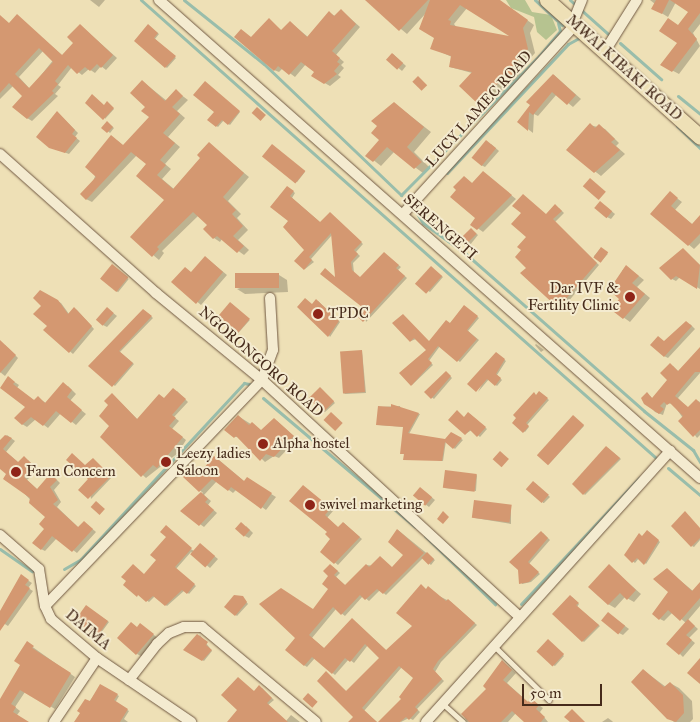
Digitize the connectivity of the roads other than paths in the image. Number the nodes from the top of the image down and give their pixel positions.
1 (160, 0) edge
2 (548, 0) edge
3 (582, 0) edge
4 (637, 0) edge
5 (576, 19) junction
6 (605, 51) junction
7 (700, 137) edge
8 (0, 154) edge
9 (403, 214) junction
10 (270, 298) dead end
11 (262, 380) junction
12 (670, 451) junction
13 (700, 478) edge
14 (0, 535) edge
15 (45, 606) junction
16 (520, 617) junction
17 (494, 646) junction
18 (97, 658) junction
19 (129, 680) junction
20 (549, 700) dead end
21 (442, 703) junction
22 (54, 722) edge
23 (191, 722) edge
24 (316, 722) edge
25 (426, 722) edge
26 (463, 722) edge

1 - 9 street, SERENGETI
2 - 5 main road, MWAI KIBAKI ROAD
3 - 5 street
4 - 6 street
5 - 6 main road, MWAI KIBAKI ROAD
5 - 9 street, LUCY LAMEC ROAD
6 - 7 main road, MWAI KIBAKI ROAD
8 - 11 street, NGORONGORO ROAD
9 - 12 street, SERENGETI
10 - 11 street
11 - 15 street
11 - 16 street, NGORONGORO ROAD
12 - 13 street, SERENGETI
12 - 16 street
14 - 15 street, DAIMA
15 - 18 street, DAIMA
16 - 17 street
17 - 20 lane
17 - 21 street
18 - 19 street, DAIMA
18 - 22 street
19 - 23 street, DAIMA
19 - 24 street
21 - 25 street
21 - 26 lane

